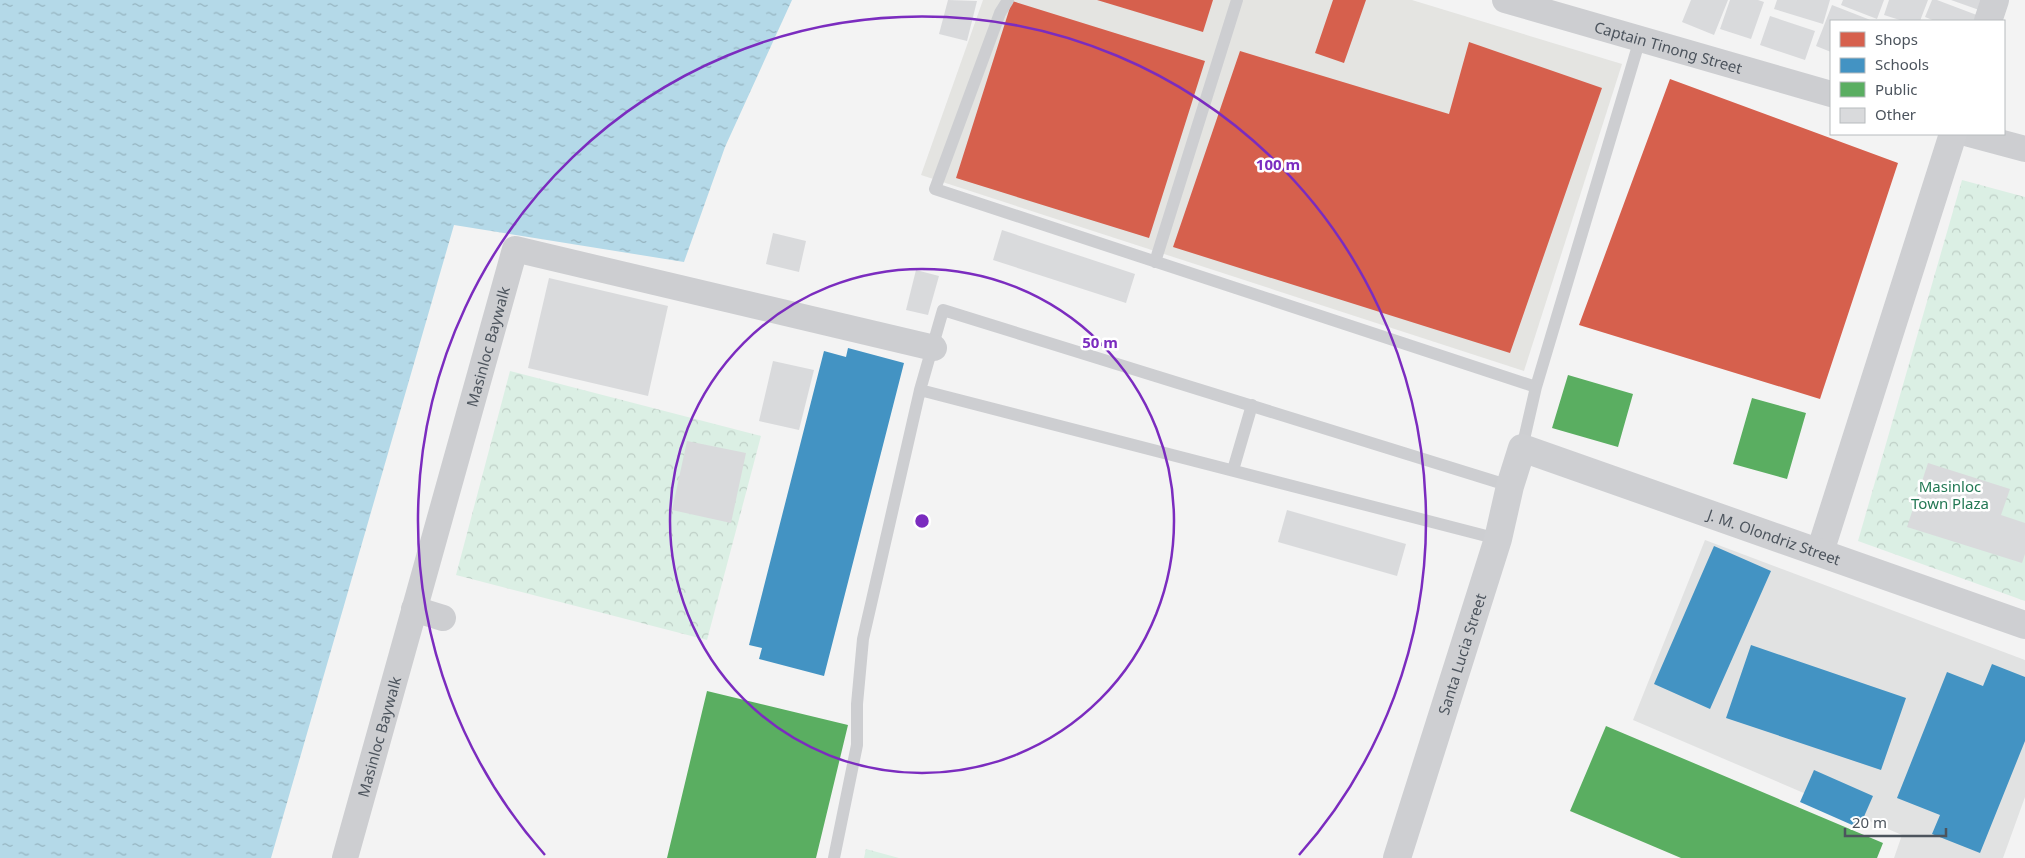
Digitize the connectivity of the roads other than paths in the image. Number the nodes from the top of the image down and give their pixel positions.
1 (1008, 0) edge
2 (1237, 0) edge
3 (1505, 0) edge
4 (1995, 0) edge
5 (1988, 20) edge
6 (1640, 39) junction
7 (1830, 94) edge
8 (1953, 135) edge
9 (1973, 135) edge
10 (2025, 149) edge
11 (1155, 262) junction
12 (934, 348) junction
13 (1536, 387) junction
14 (920, 390) junction
15 (1252, 405) junction
16 (1522, 448) junction
17 (1233, 470) junction
18 (1510, 486) junction
19 (1498, 539) junction
20 (1820, 552) junction
21 (414, 609) junction
22 (443, 618) dead end
23 (2025, 625) edge
24 (345, 858) edge
25 (834, 858) edge
26 (1397, 858) edge

1 - 11 lane
2 - 11 lane
3 - 6 street, Captain Tinong Street
4 - 5 street
6 - 7 street, Captain Tinong Street
6 - 13 lane
8 - 20 street
9 - 10 street
11 - 13 lane
12 - 14 lane
12 - 15 lane
12 - 21 street, Masinloc Baywalk
13 - 16 lane
14 - 17 lane
14 - 25 lane
15 - 17 lane
15 - 18 lane
16 - 18 street, Santa Lucia Street
16 - 20 street, J. M. Olondriz Street
17 - 19 lane
18 - 19 street, Santa Lucia Street
19 - 26 street, Santa Lucia Street
20 - 23 street, J. M. Olondriz Street
21 - 22 street
21 - 24 street, Masinloc Baywalk

